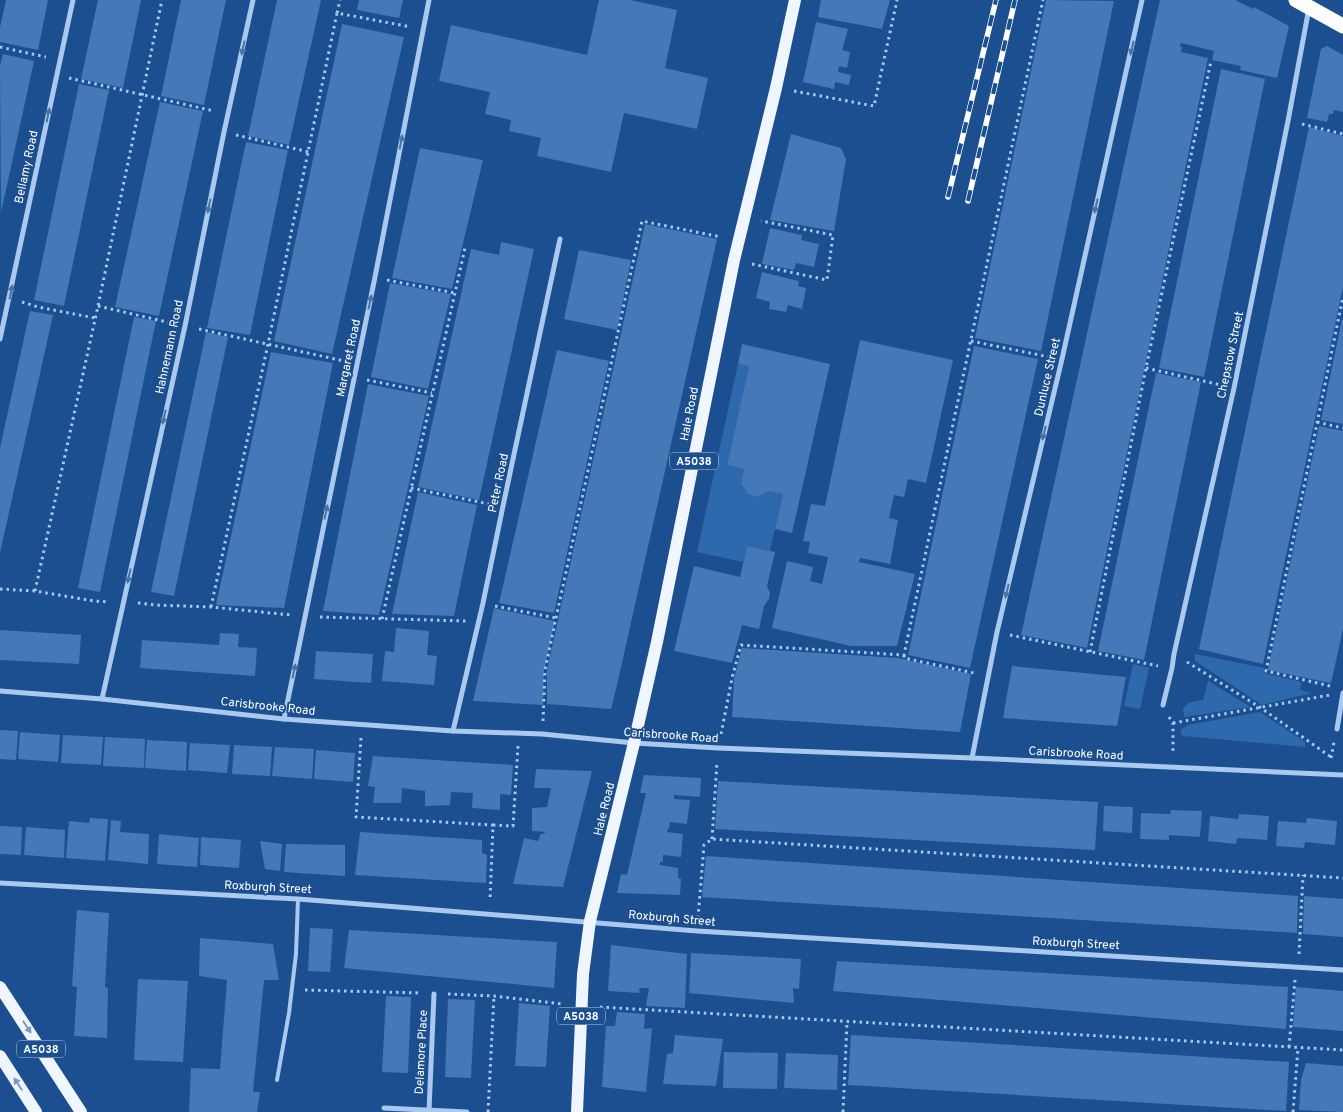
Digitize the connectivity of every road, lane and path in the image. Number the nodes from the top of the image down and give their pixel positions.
1 (73, 0) edge
2 (162, 0) edge
3 (253, 0) edge
4 (340, 0) edge
5 (429, 0) edge
6 (795, 0) edge
7 (897, 0) edge
8 (1043, 0) edge
9 (1142, 0) edge
10 (1303, 3) edge
11 (338, 13) junction
12 (1343, 26) edge
13 (423, 30) junction
14 (0, 47) edge
15 (60, 60) junction
16 (1211, 61) dead end
17 (56, 75) junction
18 (776, 88) junction
19 (142, 94) junction
20 (228, 114) junction
21 (1288, 121) junction
22 (224, 132) junction
23 (1343, 134) edge
24 (309, 152) junction
25 (743, 218) junction
26 (560, 239) dead end
27 (739, 240) junction
28 (465, 248) dead end
29 (734, 260) junction
30 (375, 277) junction
31 (455, 293) junction
32 (1343, 297) edge
33 (9, 298) junction
34 (98, 306) junction
35 (95, 318) junction
36 (185, 326) junction
37 (0, 339) edge
38 (971, 341) junction
39 (268, 344) junction
40 (1062, 360) junction
41 (357, 364) junction
42 (1146, 368) junction
43 (354, 378) junction
44 (1234, 388) junction
45 (432, 393) junction
46 (1317, 422) junction
47 (1343, 428) edge
48 (411, 488) junction
49 (503, 506) junction
50 (0, 589) edge
51 (35, 591) junction
52 (124, 602) junction
53 (483, 603) junction
54 (211, 607) junction
55 (305, 616) junction
56 (556, 618) junction
57 (382, 619) junction
58 (479, 622) junction
59 (998, 632) junction
60 (1090, 652) junction
61 (1174, 654) junction
62 (904, 655) junction
63 (1172, 668) junction
64 (989, 676) junction
65 (1333, 687) dead end
66 (0, 691) edge
67 (1343, 693) edge
68 (102, 698) junction
69 (1163, 705) joint
70 (1260, 708) junction
71 (284, 719) junction
72 (1173, 723) junction
73 (362, 725) junction
74 (1337, 729) joint
75 (453, 731) junction
76 (519, 734) junction
77 (542, 734) junction
78 (634, 743) junction
79 (718, 748) junction
80 (1331, 757) junction
81 (972, 758) junction
82 (1171, 768) junction
83 (1333, 775) junction
84 (1343, 775) edge
85 (493, 826) junction
86 (712, 839) junction
87 (1303, 875) junction
88 (1343, 878) edge
89 (0, 883) edge
90 (298, 899) junction
91 (490, 914) junction
92 (590, 921) junction
93 (697, 931) junction
94 (1297, 967) junction
95 (1343, 970) edge
96 (0, 986) edge
97 (292, 989) junction
98 (434, 994) junction
99 (494, 996) junction
100 (582, 1006) junction
101 (847, 1022) junction
102 (1289, 1047) junction
103 (1298, 1048) junction
104 (1343, 1050) edge
105 (0, 1056) edge
106 (277, 1080) dead end
107 (32, 1109) edge
108 (384, 1110) edge
109 (429, 1111) edge
110 (81, 1112) edge
111 (467, 1112) edge
112 (488, 1112) edge
113 (577, 1112) edge
114 (843, 1112) edge
115 (1293, 1112) edge

1 - 15 street, Bellamy Road
2 - 19 path
3 -> 20 street, Hahnemann Road
4 - 11 path
5 - 13 street, Margaret Road
6 - 18 main road, Hale Road / A5038
7 - 18 path
8 - 38 path
9 -> 40 street, Dunluce Street
10 - 12 highway
10 - 21 street, Chepstow Street
11 - 13 path
11 - 24 path
30 -> 13 street, Margaret Road
14 - 15 path
15 - 17 street, Bellamy Road
16 - 42 path
17 - 19 path
33 -> 17 street, Bellamy Road
18 - 25 main road, Hale Road / A5038
19 - 20 path
19 - 34 path
20 - 22 street, Hahnemann Road
21 - 23 path
21 - 44 street, Chepstow Street
22 - 24 path
22 -> 36 street, Hahnemann Road
24 - 39 path
25 - 27 main road, Hale Road / A5038
25 - 29 path
26 - 49 street, Peter Road
27 - 29 main road, Hale Road / A5038
27 - 56 path
28 - 31 path
29 - 78 main road, Hale Road / A5038
30 - 31 path
41 -> 30 street, Margaret Road
31 - 45 path
32 - 46 path
33 - 35 path
33 - 37 street, Bellamy Road
34 - 35 path
34 - 36 path
35 - 51 path
36 - 39 path
36 -> 52 street, Hahnemann Road
38 - 40 path
38 - 62 path
39 - 41 path
39 - 54 path
40 -> 59 street, Dunluce Street
41 - 43 street, Margaret Road
42 - 44 path
42 - 60 path
43 - 45 path
55 -> 43 street, Margaret Road
44 - 61 street, Chepstow Street
45 - 48 path
46 - 47 path
46 - 65 path
48 - 49 path
48 - 57 path
49 - 53 street, Peter Road
50 - 51 path
51 - 52 path
52 - 54 path
52 - 68 street, Hahnemann Road
53 - 56 path
53 - 58 street, Peter Road
54 - 55 path
55 - 57 path
71 -> 55 street, Margaret Road
56 - 77 path
57 - 58 path
58 - 75 street, Peter Road
59 - 60 path
59 - 64 street, Dunluce Street
60 - 63 path
61 - 63 street, Chepstow Street
61 - 70 path
62 - 64 path
62 - 79 path
63 - 69 street, Chepstow Street
64 - 81 street, Dunluce Street
66 - 68 street, Carisbrooke Road
67 - 70 path
67 - 74 street
68 - 71 street, Carisbrooke Road
69 - 72 path
70 - 72 path
70 - 80 path
71 - 73 street, Carisbrooke Road
72 - 82 path
73 - 75 street, Carisbrooke Road
73 - 85 path
74 - 80 path
75 - 76 street, Carisbrooke Road
76 - 77 street, Carisbrooke Road
76 - 85 path
77 - 78 street, Carisbrooke Road
78 - 79 street, Carisbrooke Road
78 - 92 main road, Hale Road / A5038
79 - 81 street, Carisbrooke Road
79 - 86 path
80 - 83 path
81 - 82 street, Carisbrooke Road
82 - 83 street, Carisbrooke Road
83 - 84 street, Carisbrooke Road
85 - 91 path
86 - 87 path
86 - 93 path
87 - 88 path
87 - 94 path
89 - 90 street, Roxburgh Street
90 - 91 street, Roxburgh Street
90 - 97 lane
91 - 92 street, Roxburgh Street
92 - 93 street, Roxburgh Street
92 - 100 main road, A5038
93 - 94 street, Roxburgh Street
94 - 95 street, Roxburgh Street
94 - 102 path
96 -> 110 main road, A5038
97 - 98 path
97 - 106 lane
98 - 99 path
98 - 109 street, Delamore Place
99 - 100 path
99 - 112 path
100 - 101 path
100 - 113 main road, A5038
101 - 102 path
101 - 114 path
102 - 103 path
103 - 104 path
103 - 115 path
107 -> 105 main road, A5038
108 - 109 street
109 - 111 street

